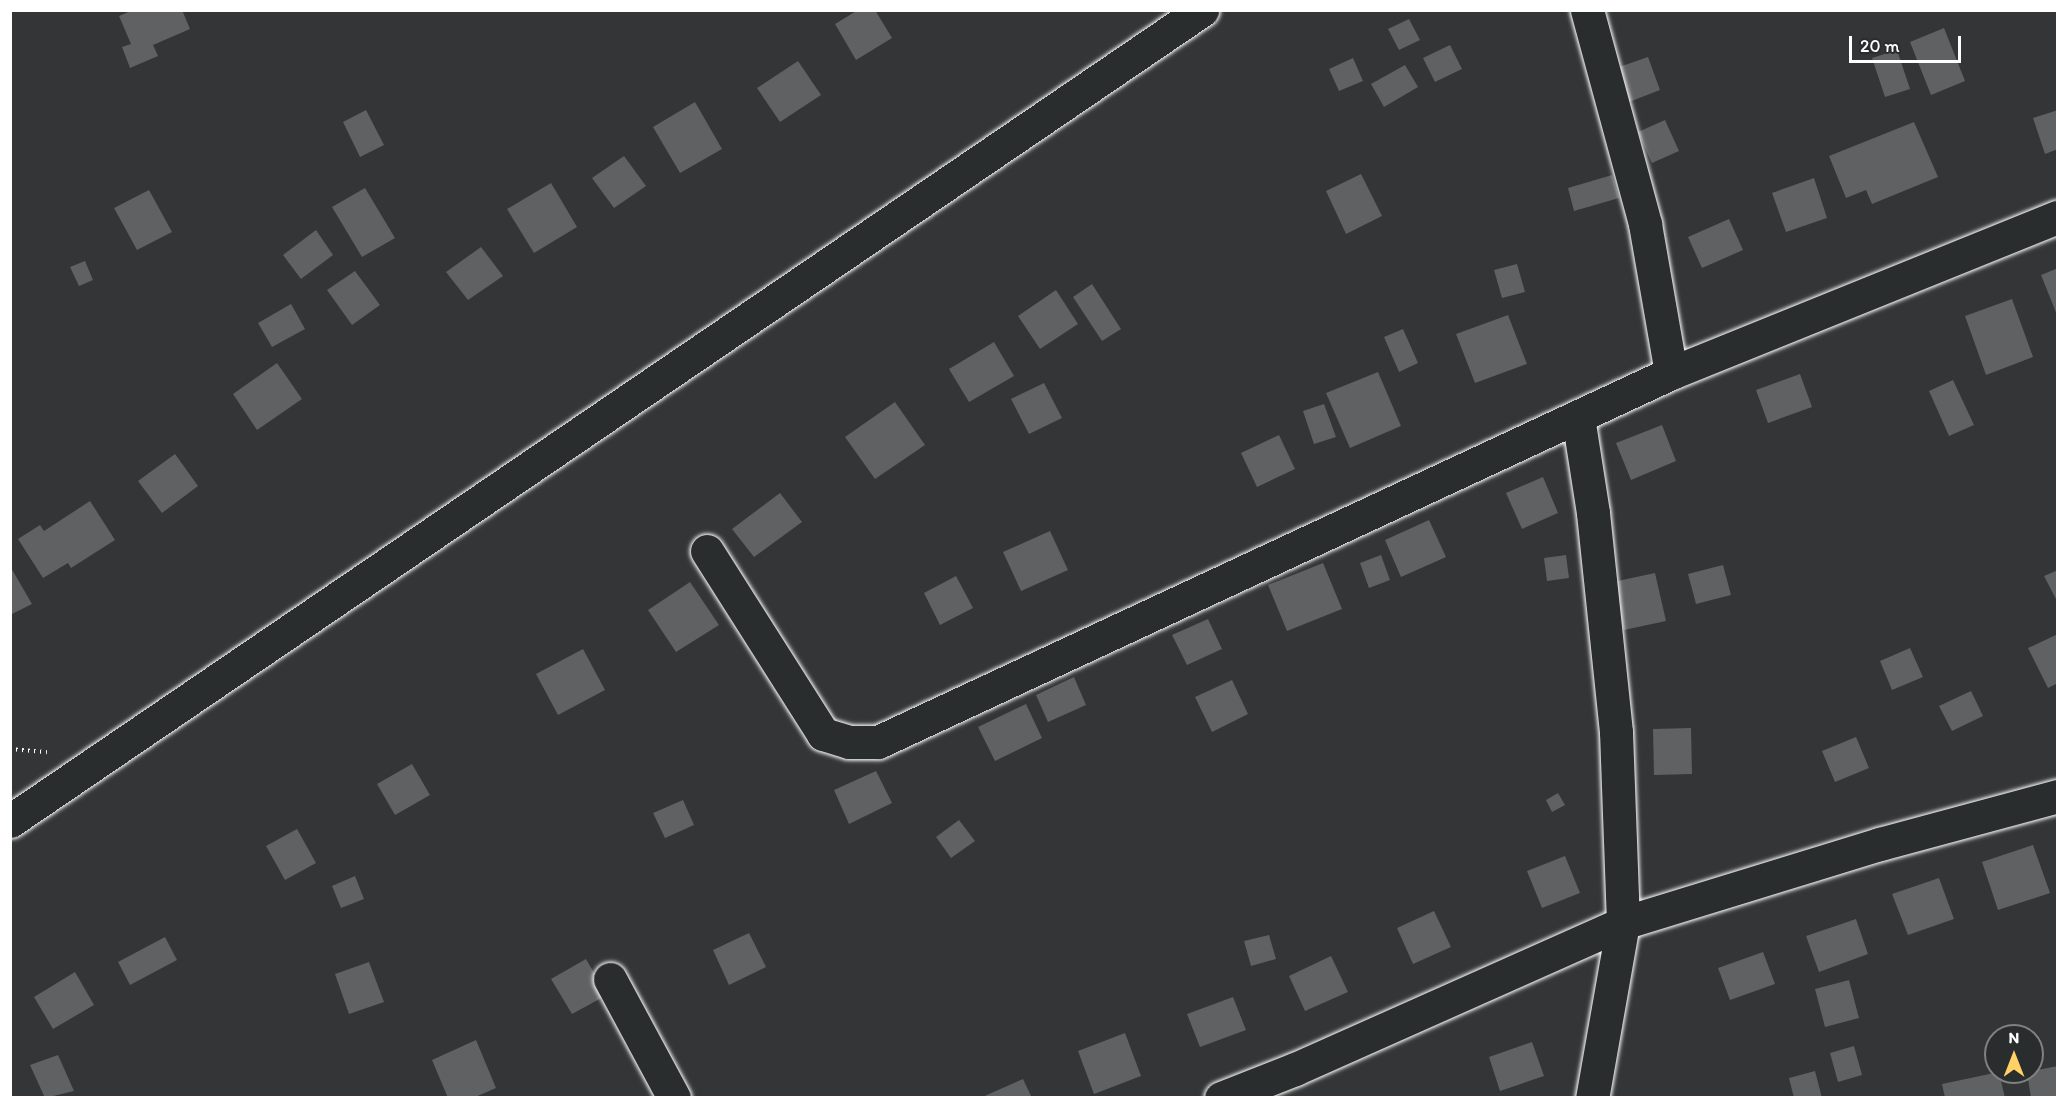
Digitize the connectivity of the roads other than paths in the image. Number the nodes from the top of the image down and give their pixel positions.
1 (1202, 10) edge
2 (1587, 10) edge
3 (2058, 217) edge
4 (1671, 373) junction
5 (1578, 417) junction
6 (707, 551) dead end
7 (2058, 796) edge
8 (10, 821) edge
9 (1623, 923) junction
10 (610, 979) dead end
11 (674, 1098) edge
12 (1221, 1098) edge
13 (1592, 1098) edge

1 - 8 street
2 - 4 street
3 - 4 street
4 - 5 street
5 - 6 street
5 - 9 street
7 - 9 street
9 - 12 street
9 - 13 street
10 - 11 street

